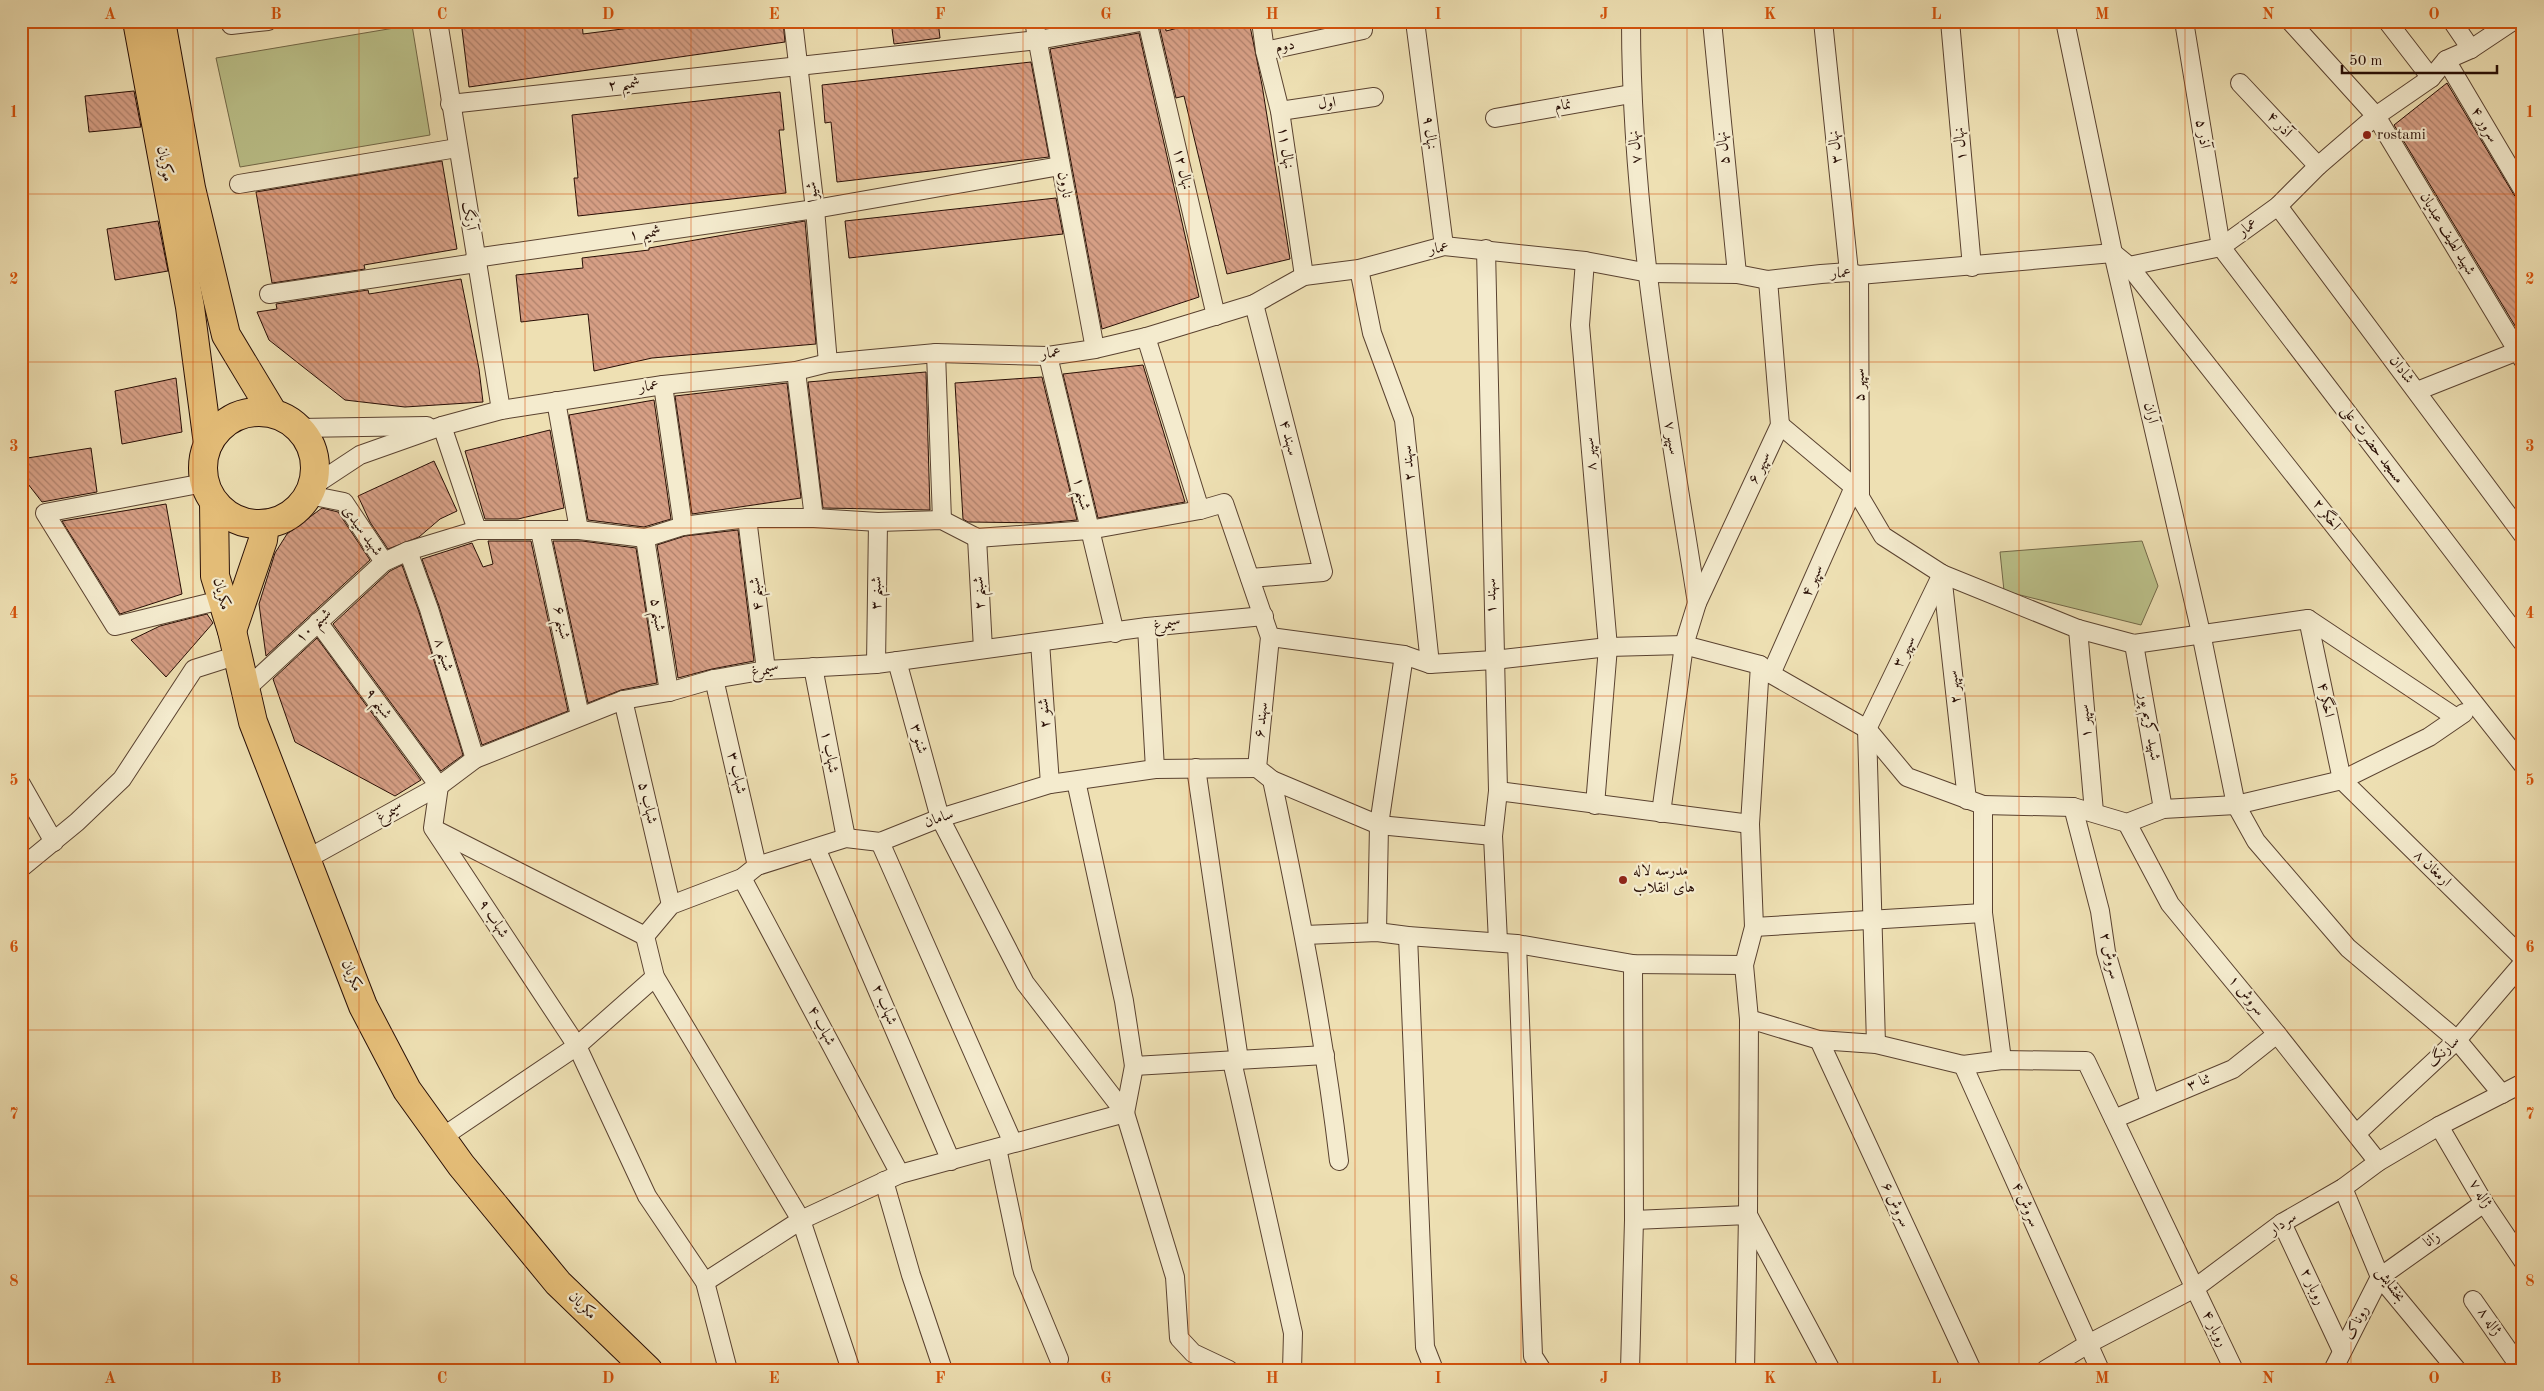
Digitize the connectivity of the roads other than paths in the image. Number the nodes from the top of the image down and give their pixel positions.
1 (137, 21) edge
2 (161, 21) edge
3 (268, 21) edge
4 (438, 21) edge
5 (793, 21) edge
6 (1034, 21) edge
7 (1146, 21) edge
8 (1261, 21) edge
9 (1415, 21) edge
10 (1631, 21) edge
11 (1712, 21) edge
12 (1823, 21) edge
13 (1950, 21) edge
14 (2065, 21) edge
15 (2184, 21) edge
16 (2290, 21) edge
17 (2387, 21) edge
18 (2452, 21) edge
19 (2513, 21) edge
20 (231, 25) dead end
21 (1363, 30) dead end
22 (1038, 40) junction
23 (2471, 49) junction
24 (1265, 51) junction
25 (2446, 60) junction
26 (799, 67) junction
27 (2431, 78) junction
28 (2240, 83) dead end
29 (1631, 94) junction
30 (1374, 97) dead end
31 (450, 104) junction
32 (1280, 111) junction
33 (2376, 116) junction
34 (1495, 118) dead end
35 (457, 148) junction
36 (1060, 166) junction
37 (2318, 166) junction
38 (239, 184) dead end
39 (2523, 190) edge
40 (2278, 206) junction
41 (816, 209) junction
42 (1444, 246) junction
43 (2221, 247) junction
44 (1486, 249) junction
45 (2113, 253) junction
46 (476, 261) junction
47 (1585, 261) junction
48 (2129, 266) junction
49 (1972, 267) junction
50 (1359, 269) junction
51 (1649, 273) junction
52 (1736, 274) junction
53 (1854, 274) junction
54 (1304, 276) junction
55 (1768, 280) junction
56 (269, 294) dead end
57 (1254, 304) junction
58 (1216, 316) junction
59 (1146, 337) junction
60 (1095, 349) junction
61 (936, 353) junction
62 (2521, 353) edge
63 (1048, 356) junction
64 (828, 363) junction
65 (796, 371) junction
66 (663, 385) junction
67 (2417, 391) junction
68 (556, 401) junction
69 (501, 410) junction
70 (273, 413) junction
71 (1780, 425) junction
72 (442, 426) junction
73 (300, 428) junction
74 (208, 444) junction
75 (311, 490) junction
76 (1858, 490) junction
77 (209, 493) junction
78 (1200, 510) junction
79 (747, 518) junction
80 (814, 518) junction
81 (942, 520) junction
82 (878, 522) junction
83 (265, 524) junction
84 (684, 526) junction
85 (477, 530) junction
86 (579, 530) junction
87 (1089, 530) junction
88 (540, 531) junction
89 (2523, 535) edge
90 (645, 538) junction
91 (977, 538) junction
92 (408, 551) junction
93 (384, 562) junction
94 (1942, 574) junction
95 (1250, 578) junction
96 (221, 600) junction
97 (1696, 603) junction
98 (1264, 616) junction
99 (2308, 619) junction
100 (318, 622) junction
101 (1147, 627) junction
102 (2078, 629) junction
103 (1115, 632) junction
104 (2201, 633) junction
105 (1270, 637) junction
106 (1040, 642) junction
107 (235, 643) junction
108 (2523, 643) edge
109 (2134, 644) junction
110 (1684, 645) junction
111 (1608, 647) junction
112 (983, 649) junction
113 (1404, 655) junction
114 (1494, 660) junction
115 (897, 661) junction
116 (876, 664) junction
117 (1430, 664) junction
118 (813, 667) junction
119 (766, 670) junction
120 (1765, 670) junction
121 (714, 679) junction
122 (245, 690) junction
123 (669, 692) junction
124 (623, 700) junction
125 (2476, 707) junction
126 (580, 716) junction
127 (2455, 717) junction
128 (1867, 729) junction
129 (475, 760) junction
130 (2523, 765) edge
131 (1196, 768) junction
132 (1257, 768) junction
133 (1154, 769) junction
134 (1272, 780) junction
135 (2342, 780) junction
136 (1076, 781) junction
137 (21, 784) edge
138 (1050, 784) junction
139 (439, 786) junction
140 (1498, 791) junction
141 (1975, 802) junction
142 (1595, 805) junction
143 (2236, 805) junction
144 (2073, 807) junction
145 (2163, 809) junction
146 (2094, 812) junction
147 (1660, 813) junction
148 (940, 818) junction
149 (1750, 824) junction
150 (2126, 824) junction
151 (1379, 825) junction
152 (433, 828) junction
153 (1493, 836) junction
154 (846, 838) junction
155 (54, 842) junction
156 (880, 842) junction
157 (816, 848) junction
158 (304, 860) junction
159 (757, 866) junction
160 (21, 868) edge
161 (742, 878) junction
162 (671, 905) junction
163 (1983, 913) junction
164 (1873, 920) junction
165 (1754, 927) junction
166 (1377, 932) junction
167 (1305, 935) junction
168 (646, 936) junction
169 (1408, 936) junction
170 (1498, 942) junction
171 (1517, 944) junction
172 (2523, 958) edge
173 (2523, 963) edge
174 (1633, 964) junction
175 (1744, 965) junction
176 (655, 977) junction
177 (1749, 1019) junction
178 (2277, 1034) junction
179 (1818, 1040) junction
180 (2457, 1040) junction
181 (1876, 1044) junction
182 (577, 1046) junction
183 (1325, 1056) junction
184 (2002, 1060) junction
185 (1235, 1061) junction
186 (1962, 1065) junction
187 (1134, 1066) junction
188 (2516, 1090) edge
189 (2150, 1103) junction
190 (1125, 1113) junction
191 (2114, 1119) junction
192 (2439, 1126) junction
193 (2356, 1133) junction
194 (441, 1138) junction
195 (1005, 1145) junction
196 (951, 1161) junction
197 (1339, 1161) dead end
198 (2378, 1162) junction
199 (892, 1178) junction
200 (2342, 1188) junction
201 (2484, 1203) junction
202 (1748, 1215) junction
203 (801, 1220) junction
204 (1634, 1220) junction
205 (2282, 1223) junction
206 (2523, 1261) edge
207 (2380, 1277) junction
208 (705, 1282) junction
209 (2195, 1288) junction
210 (2473, 1300) dead end
211 (2088, 1344) junction
212 (2342, 1352) junction
213 (1059, 1359) dead end
214 (648, 1370) edge
215 (728, 1370) edge
216 (851, 1370) edge
217 (943, 1370) edge
218 (1228, 1370) edge
219 (1292, 1370) edge
220 (1434, 1370) edge
221 (1542, 1370) edge
222 (1630, 1370) edge
223 (1745, 1370) edge
224 (1831, 1370) edge
225 (1972, 1370) edge
226 (2045, 1370) edge
227 (2100, 1370) edge
228 (2234, 1370) edge
229 (2333, 1370) edge
230 (2457, 1370) edge
231 (2522, 1370) edge

1 - 74 main road, موکریان
2 - 70 main road
3 - 20 street
4 - 31 street, آرنگ
5 - 26 street, شیوا
6 - 22 street, نارون
7 - 22 street, شمیم ۲
7 - 58 street, نهال ۱۲
8 - 24 street, نهال ۱۱
9 - 42 street, نهال ۹
10 - 29 street, نهال ۷
11 - 52 street, نهال ۵
12 - 53 street, نهال ۳
13 - 49 street, نهال ۱
14 - 45 street, آران
15 - 43 street, آذر ۵
16 - 33 street, شهید لطیف عبدیان
17 - 27 street
18 - 23 street
19 - 23 street, عمار
21 - 24 street, دوم
22 - 26 street, شمیم ۲
22 - 36 street, نارون
23 - 25 street, عمار
24 - 32 street, نهال ۱۱
25 - 27 street, عمار
25 - 39 street, سرور ۴
26 - 31 street, شمیم ۲
26 - 41 street, شیوا
27 - 33 street, عمار
28 - 37 street, آذر ۴
29 - 34 street, نمام
29 - 51 street, نهال ۷
30 - 32 street, اول
31 - 35 street, آرنگ
32 - 54 street, نهال ۱۱
33 - 37 street, عمار
33 - 62 street, شهید لطیف عبدیان
35 - 38 street
35 - 46 street, آرنگ
36 - 41 street, شمیم ۱
36 - 60 street, نارون
37 - 40 street, عمار
40 - 43 street, عمار
40 - 67 street, شادان
41 - 46 street, شمیم ۱
41 - 64 street, شیوا
42 - 44 street, عمار
42 - 50 street, عمار
43 - 48 street, عمار
43 - 108 street, مسجد حضرت علی
44 - 47 street, عمار
44 - 114 street, سهند ۱
45 - 48 street
45 - 49 street, عمار
45 - 104 street, آران
46 - 56 street, شمیم ۱
46 - 69 street, آرنگ
47 - 51 street, عمار
47 - 111 street, سپهر ۸
48 - 125 street, اخگر ۲
49 - 53 street, عمار
50 - 54 street, عمار
50 - 117 street, سهند ۲
51 - 52 street, عمار
51 - 97 street, سپهر ۷
52 - 55 street, عمار
53 - 55 street, عمار
53 - 76 street, سپهر ۵
54 - 57 street, عمار
55 - 71 street, سپهر ۶
57 - 58 street, عمار
57 - 95 street, سهند ۴
58 - 59 street, عمار
59 - 60 street, عمار
59 - 78 street
60 - 63 street, عمار
61 - 63 street, عمار
61 - 64 street, عمار
61 - 81 street
62 - 67 street
63 - 87 street, شبنم ۱
64 - 65 street, عمار
65 - 66 street, عمار
65 - 80 street
66 - 68 street, عمار
66 - 84 street
67 - 89 street, شادان
68 - 69 street, عمار
68 - 86 street
69 - 72 street, عمار
70 - 73 main road
70 - 74 main road
71 - 76 street
71 - 97 street, سپهر ۶
72 - 73 street
72 - 75 street, عمار
72 - 85 street
73 - 75 main road
74 - 77 main road
75 - 83 main road
75 - 93 street, شهید سیدی
76 - 94 street
76 - 120 street, سپهر ۴
77 - 83 main road
77 - 96 main road, مکریان
77 - 96 street
78 - 87 street
78 - 95 street, سهند ۶
79 - 80 street
79 - 84 street
79 - 119 street, شبنم ۴
80 - 82 street
81 - 82 street
81 - 91 street
82 - 116 street, شبنم ۳
83 - 107 main road
84 - 90 street
85 - 88 street, شبنم ۱۰
85 - 92 street, شبنم ۱۰
86 - 88 street, شبنم ۱۰
86 - 90 street, شبنم ۱۰
87 - 91 street
87 - 103 street, شبنم ۱
88 - 126 street, شبنم ۶
90 - 123 street, شبنم ۵
91 - 112 street, شبنم ۲
92 - 93 street, شبنم ۱۰
92 - 129 street, شبنم ۸
93 - 100 street, شبنم ۱۰
94 - 102 street
94 - 128 street, سپهر ۳
94 - 141 street, سپهر ۲
95 - 98 street, سهند ۶
96 - 107 main road, مکریان
97 - 110 street, سپهر ۶
98 - 101 street, سیمرغ
98 - 105 street, سهند ۶
99 - 104 street
99 - 127 street
99 - 135 street, اخگر ۴
100 - 122 street, شبنم ۱۰
100 - 139 street, شبنم ۹
101 - 103 street, سیمرغ
101 - 133 street
102 - 109 street
102 - 146 street, سپهر ۱
103 - 106 street, سیمرغ
104 - 109 street
104 - 143 street, آران
105 - 113 street
105 - 132 street, سهند ۶
106 - 112 street, سیمرغ
106 - 138 street, شنو ۲
107 - 122 main road, مکریان
107 - 155 street
109 - 145 street, شهید کریم پور
110 - 111 street
110 - 120 street
110 - 147 street, سپهر ۶
111 - 114 street
111 - 142 street, سپهر ۸
112 - 115 street, سیمرغ
113 - 117 street
113 - 151 street
114 - 117 street
114 - 140 street, سهند ۱
115 - 116 street, سیمرغ
115 - 148 street, شنو ۳
116 - 118 street, سیمرغ
118 - 119 street, سیمرغ
118 - 154 street, شهاب ۱
119 - 121 street, سیمرغ
120 - 128 street
120 - 149 street
121 - 123 street, سیمرغ
121 - 159 street, شهاب ۳
122 - 158 main road, مکریان
123 - 124 street, سیمرغ
124 - 126 street, سیمرغ
124 - 162 street, شهاب ۵
125 - 127 street
125 - 130 street, اخگر ۲
126 - 129 street, سیمرغ
127 - 135 street
128 - 141 street
128 - 164 street
129 - 139 street, سیمرغ
131 - 132 street, سامان
131 - 133 street, سامان
131 - 185 street
132 - 134 street
133 - 136 street, سامان
134 - 151 street
134 - 167 street
135 - 143 street
135 - 172 street, ارمغان ۸
136 - 138 street, سامان
136 - 187 street
137 - 155 street
138 - 148 street, سامان
139 - 152 street
139 - 158 street, سیمرغ
140 - 142 street
140 - 153 street, سهند ۱
141 - 144 street
141 - 163 street, سپهر ۲
142 - 147 street
143 - 145 street
143 - 180 street, آران
144 - 146 street
144 - 189 street, سروش ۲
145 - 150 street
146 - 150 street
147 - 149 street
148 - 156 street, سامان
148 - 190 street, شنو ۳
149 - 165 street
150 - 178 street, سروش ۱
151 - 153 street
151 - 166 street
152 - 168 street
152 - 182 street, شهاب ۹
153 - 170 street, سهند ۱
154 - 156 street, سامان
154 - 157 street, سامان
155 - 160 street
156 - 195 street
157 - 159 street, سامان
157 - 196 street, شهاب ۲
158 - 194 main road, مکریان
159 - 161 street, سامان
161 - 162 street, سامان
161 - 199 street, شهاب ۴
162 - 168 street
163 - 164 street
163 - 184 street, سپهر ۲
164 - 165 street
164 - 181 street
165 - 175 street
166 - 167 street
166 - 169 street
167 - 183 street
168 - 176 street
169 - 170 street
169 - 220 street
170 - 171 street
171 - 174 street
171 - 221 street
173 - 180 street, سارنگ
174 - 175 street
174 - 204 street
175 - 177 street
176 - 182 street
176 - 203 street
177 - 179 street
177 - 202 street
178 - 189 street, ثنا ۳
178 - 193 street, سروش ۱
179 - 181 street
179 - 225 street, سروش ۶
180 - 188 street, آران
180 - 193 street, سارنگ
181 - 186 street
182 - 194 street
182 - 208 street, شهاب ۹
183 - 185 street
183 - 197 street
184 - 186 street
184 - 191 street, روبار ۴
185 - 187 street
185 - 219 street
186 - 211 street, سروش ۴
187 - 190 street
188 - 192 street, سردار
189 - 191 street, ثنا ۳
190 - 195 street
190 - 218 street
191 - 209 street, روبار ۴
192 - 198 street, سردار
192 - 201 street, ژاله ۷
193 - 198 street, سروش ۱
194 - 214 main road, مکریان
195 - 196 street
195 - 213 street
196 - 199 street
198 - 200 street, سردار
199 - 203 street
199 - 217 street, شهاب ۴
200 - 205 street, سردار
200 - 207 street, بخشایش
201 - 206 street, ژاله ۷
201 - 207 street, زانا
202 - 204 street
202 - 223 street
202 - 224 street
203 - 208 street
203 - 216 street
204 - 222 street
205 - 209 street, سردار
205 - 212 street, روبار ۲
207 - 212 street, روناک
207 - 230 street, بخشایش
208 - 215 street, شهاب ۹
209 - 211 street, سردار
209 - 228 street, روبار ۴
210 - 231 street, ژاله ۸
211 - 226 street, سردار
211 - 227 street, سروش ۴
212 - 229 street, روناک

